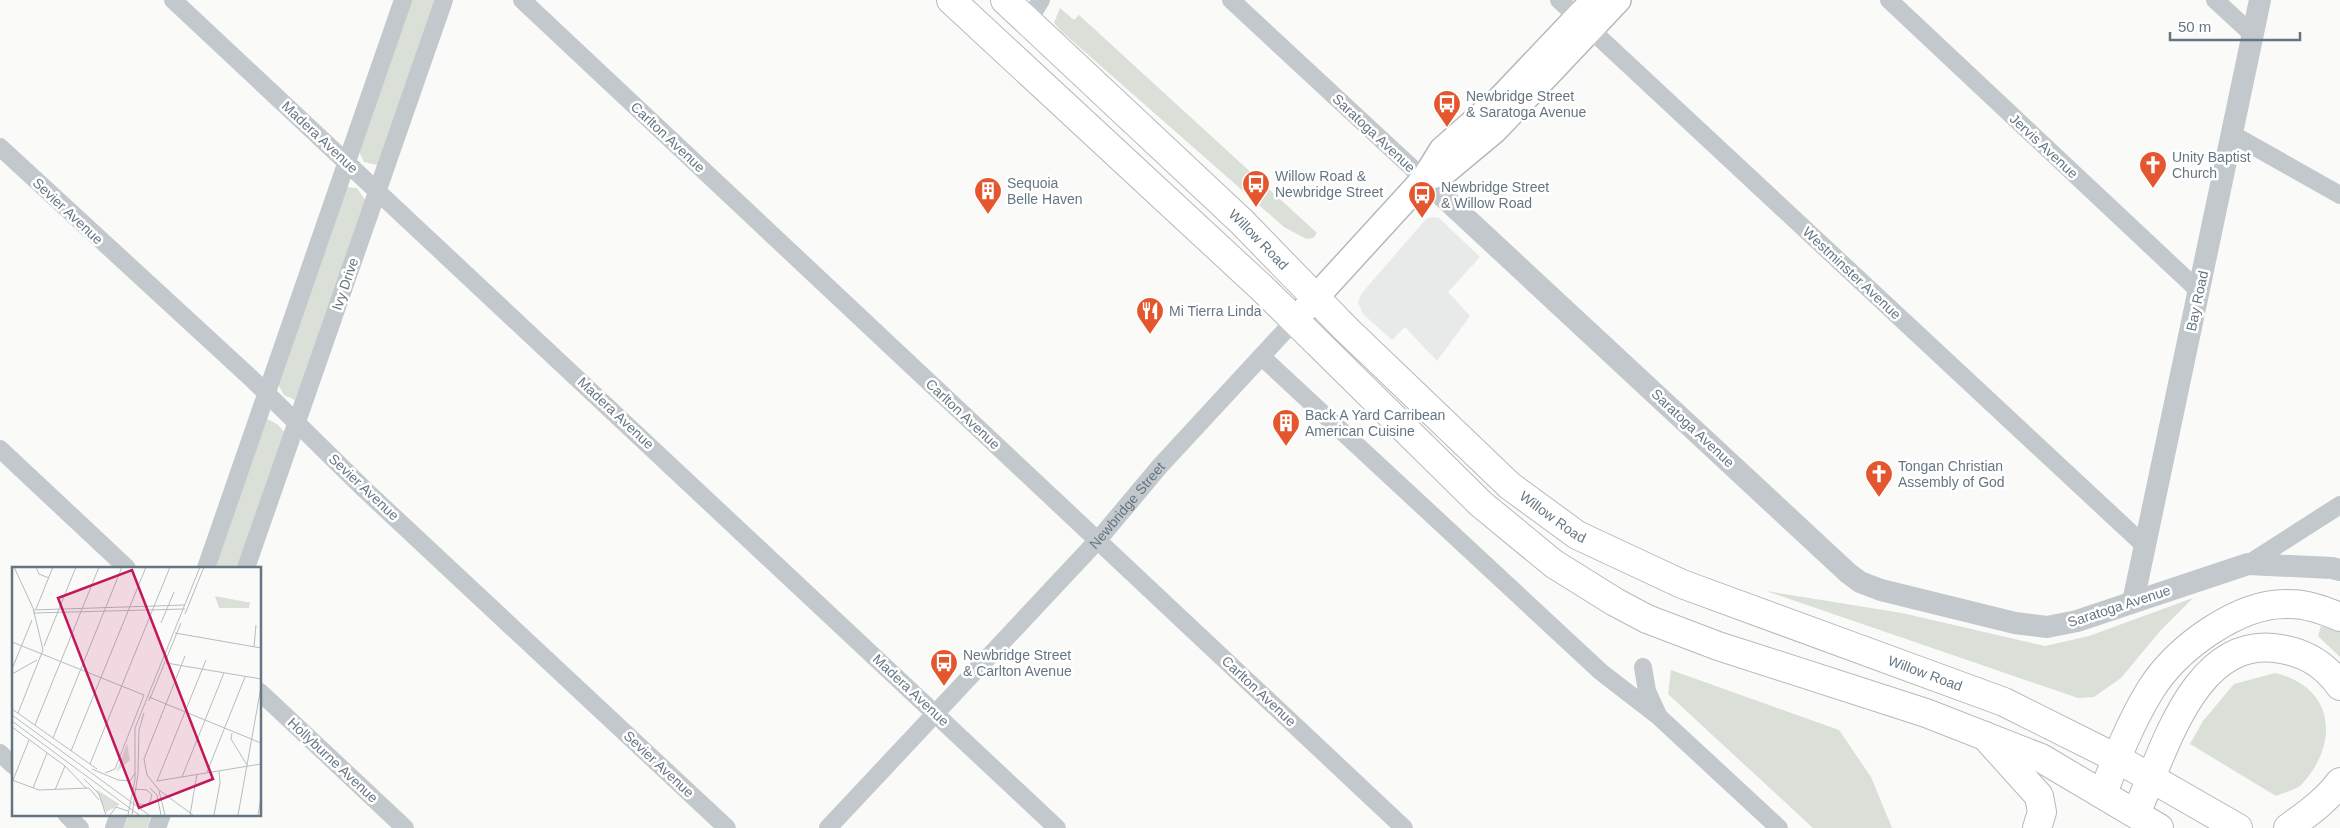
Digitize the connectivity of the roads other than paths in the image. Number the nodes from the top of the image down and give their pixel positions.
1 (173, 0) edge
2 (403, 0) edge
3 (444, 0) edge
4 (522, 0) edge
5 (951, 0) edge
6 (1005, 0) edge
7 (1230, 0) edge
8 (1558, 0) edge
9 (1618, 0) edge
10 (1889, 0) edge
11 (2215, 0) edge
12 (2260, 0) edge
13 (1034, 11) edge
14 (1587, 16) edge
15 (2253, 35) junction
16 (2232, 134) junction
17 (0, 147) edge
18 (347, 161) junction
19 (1424, 179) junction
20 (378, 190) junction
21 (2340, 195) edge
22 (2199, 291) junction
23 (1316, 296) junction
24 (1295, 320) junction
25 (1262, 357) junction
26 (267, 395) junction
27 (296, 423) junction
28 (0, 449) edge
29 (2340, 505) edge
30 (1098, 540) junction
31 (2145, 546) junction
32 (2248, 564) junction
33 (126, 567) edge
34 (206, 567) edge
35 (246, 567) edge
36 (2340, 570) edge
37 (2133, 602) junction
38 (2340, 617) edge
39 (1643, 667) dead end
40 (2340, 686) edge
41 (261, 693) edge
42 (936, 714) junction
43 (1658, 716) junction
44 (1985, 736) junction
45 (0, 753) edge
46 (2116, 758) junction
47 (12, 764) edge
48 (2152, 778) junction
49 (2340, 782) edge
50 (2103, 793) junction
51 (2136, 813) junction
52 (68, 816) edge
53 (118, 816) edge
54 (161, 816) edge
55 (80, 828) edge
56 (114, 828) edge
57 (157, 828) edge
58 (405, 828) edge
59 (727, 828) edge
60 (828, 828) edge
61 (1057, 828) edge
62 (1404, 828) edge
63 (1779, 828) edge
64 (2037, 828) edge
65 (2159, 828) edge
66 (2238, 828) edge
67 (2288, 828) edge

1 - 18 street, Madera Avenue
2 - 18 street
3 - 20 street, Ivy Drive
4 - 30 street, Carlton Avenue
5 - 24 main road
6 - 13 main road, Willow Road
7 - 19 street, Saratoga Avenue
8 - 14 street, Westminster Avenue
9 - 14 main road, Newbridge Street
10 - 22 street, Jervis Avenue
11 - 15 street
12 - 15 street, Bay Road
13 - 23 main road, Willow Road
14 - 19 main road, Newbridge Street
14 - 31 street, Westminster Avenue
15 - 16 street, Bay Road
16 - 21 street
16 - 22 street, Bay Road
17 - 26 street, Sevier Avenue
18 - 20 street, Madera Avenue
18 - 26 street
19 - 23 main road, Newbridge Street
19 - 37 street, Saratoga Avenue
20 - 27 street, Ivy Drive
20 - 42 street, Madera Avenue
22 - 31 street, Bay Road
23 - 24 main road, Newbridge Street
23 - 46 main road, Willow Road
24 - 25 street, Newbridge Street
24 - 44 main road
25 - 30 street, Newbridge Street
25 - 43 street
26 - 27 street, Sevier Avenue
26 - 34 street
27 - 35 street, Ivy Drive
27 - 59 street, Sevier Avenue
28 - 33 street
29 - 32 street
30 - 42 street, Newbridge Street
30 - 62 street, Carlton Avenue
31 - 37 street, Bay Road
32 - 36 street
32 - 37 street, Saratoga Avenue
38 - 46 main road
39 - 43 street
40 - 48 main road
41 - 58 street, Hollyburne Avenue
42 - 60 street, Newbridge Street
42 - 61 street, Madera Avenue
43 - 63 street
44 - 50 main road
44 - 64 main road
45 - 47 street
46 - 48 main road, Willow Road
46 - 50 main road
48 - 51 main road
48 - 66 main road, Willow Road
49 - 67 main road
50 - 51 main road
51 - 65 main road
52 - 55 street
53 - 56 street
54 - 57 street

